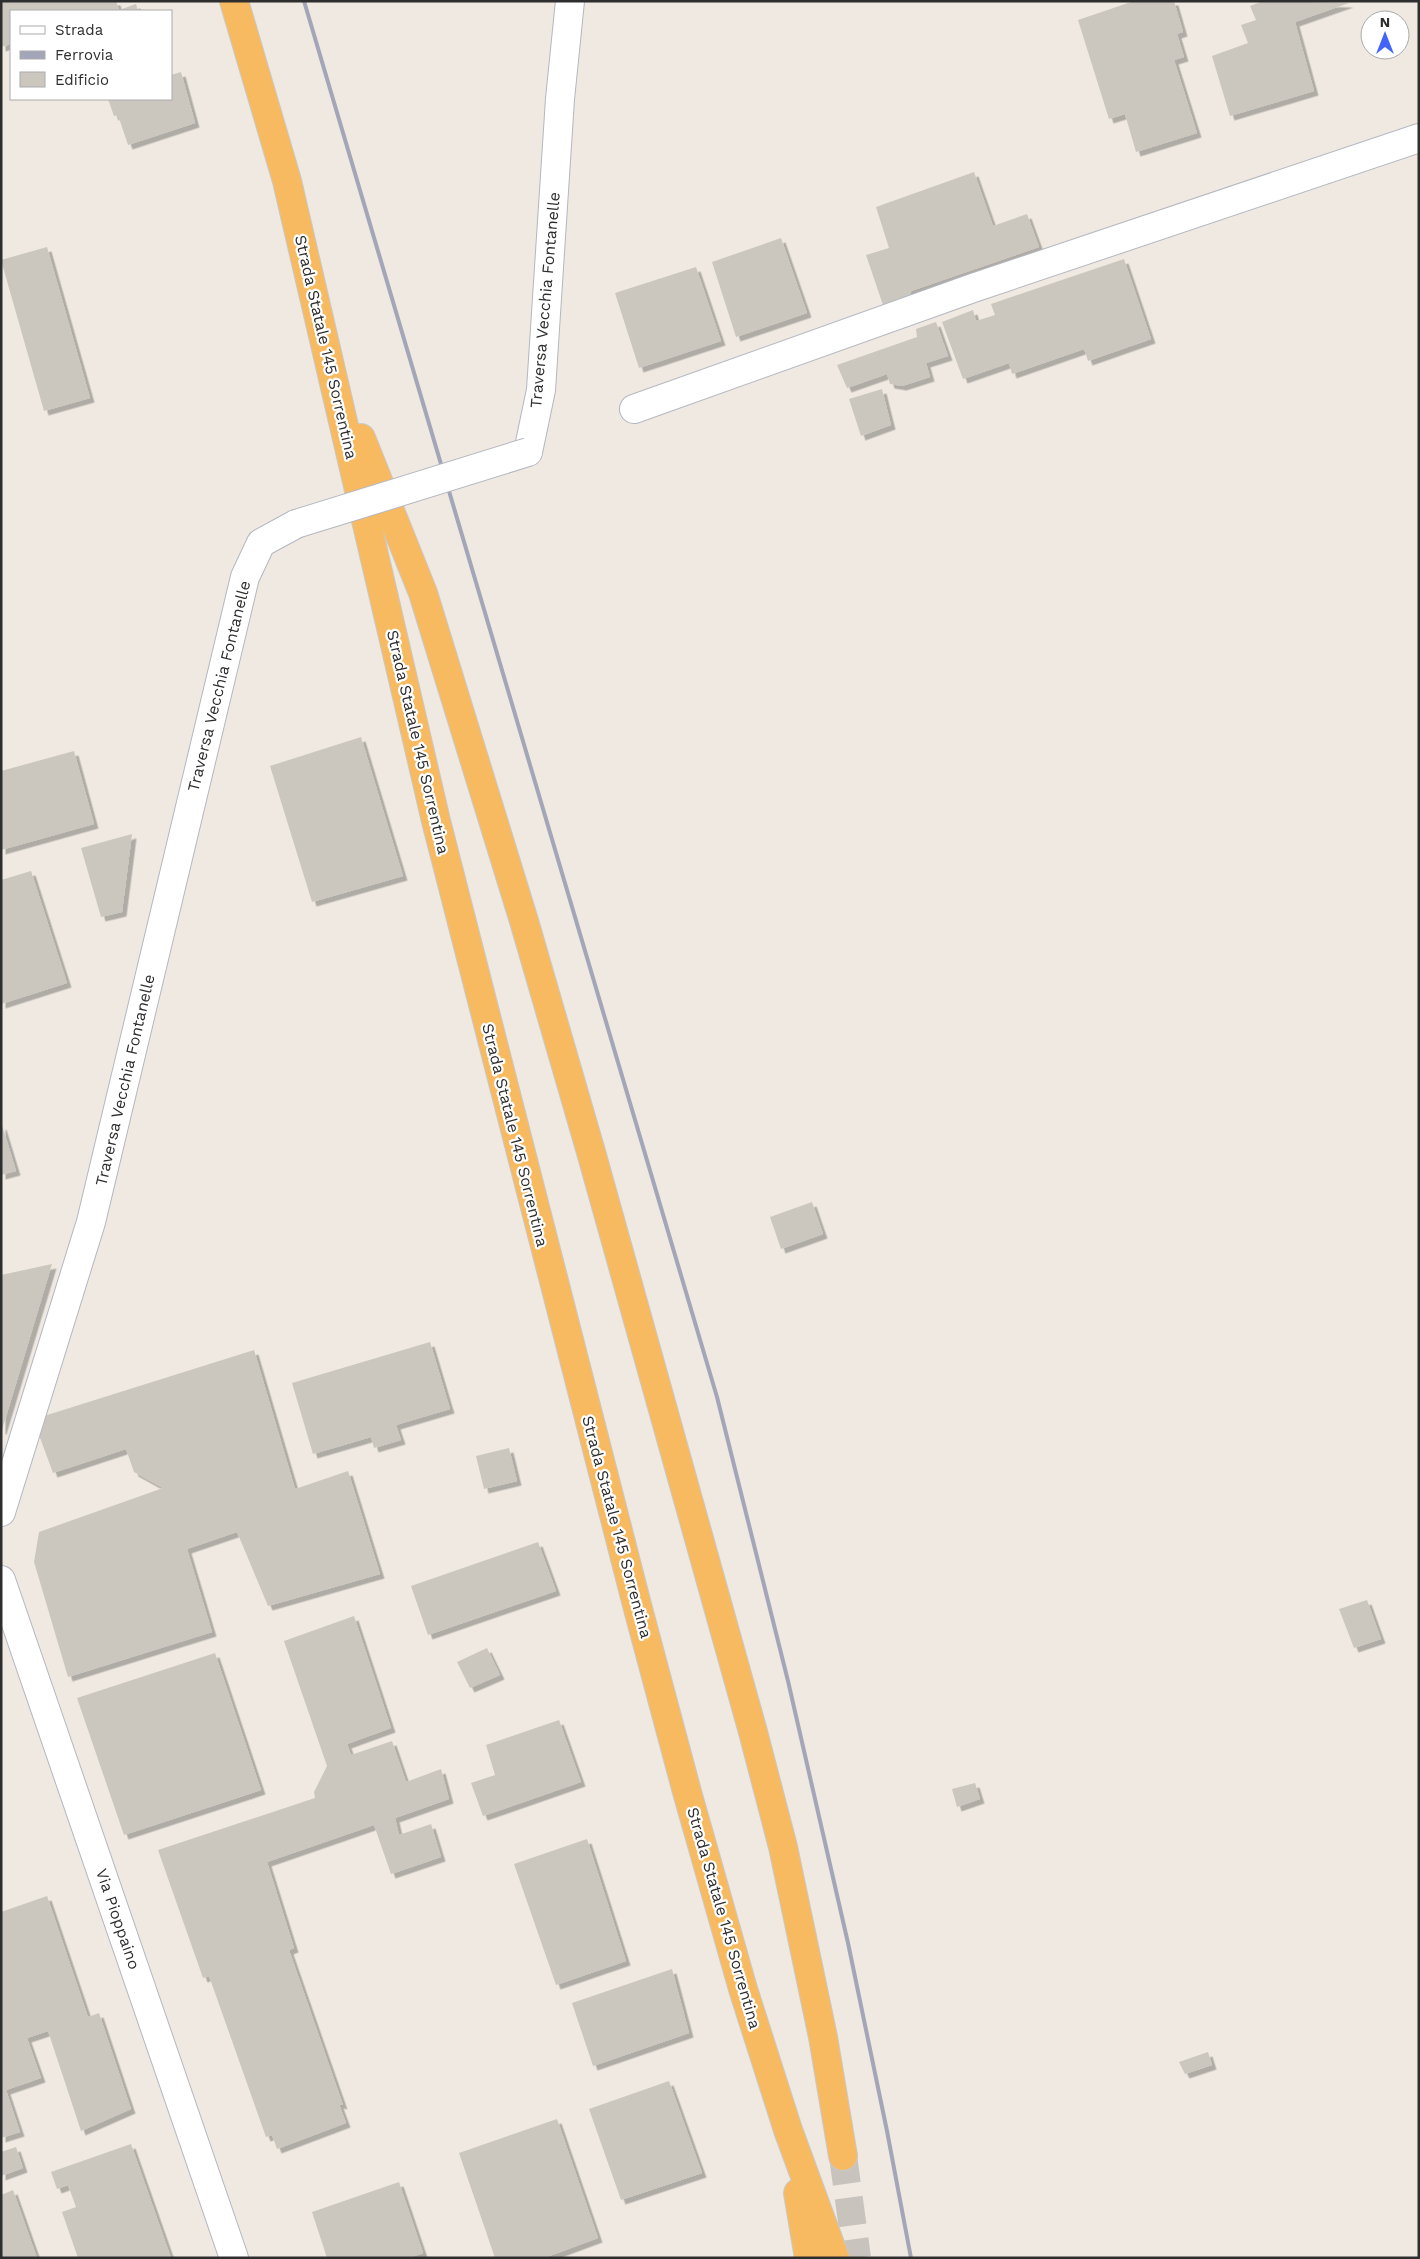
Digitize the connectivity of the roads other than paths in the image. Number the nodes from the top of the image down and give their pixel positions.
1 (234, 1) edge
2 (570, 1) edge
3 (1419, 138) edge
4 (328, 355) junction
5 (634, 409) dead end
6 (1, 1512) edge
7 (1, 1580) edge
8 (788, 2130) junction
9 (843, 2156) tunnel mouth
10 (234, 2258) edge
11 (808, 2258) edge
12 (835, 2258) edge

1 - 4 highway, Strada Statale 145 Sorrentina
2 - 6 street, Traversa Vecchia Fontanelle, bridge
3 - 5 street
4 - 8 highway, Strada Statale 145 Sorrentina
4 - 9 highway
7 - 10 street, Via Pioppaino
8 - 11 highway
8 - 12 highway, Strada Statale 145 Sorrentina

